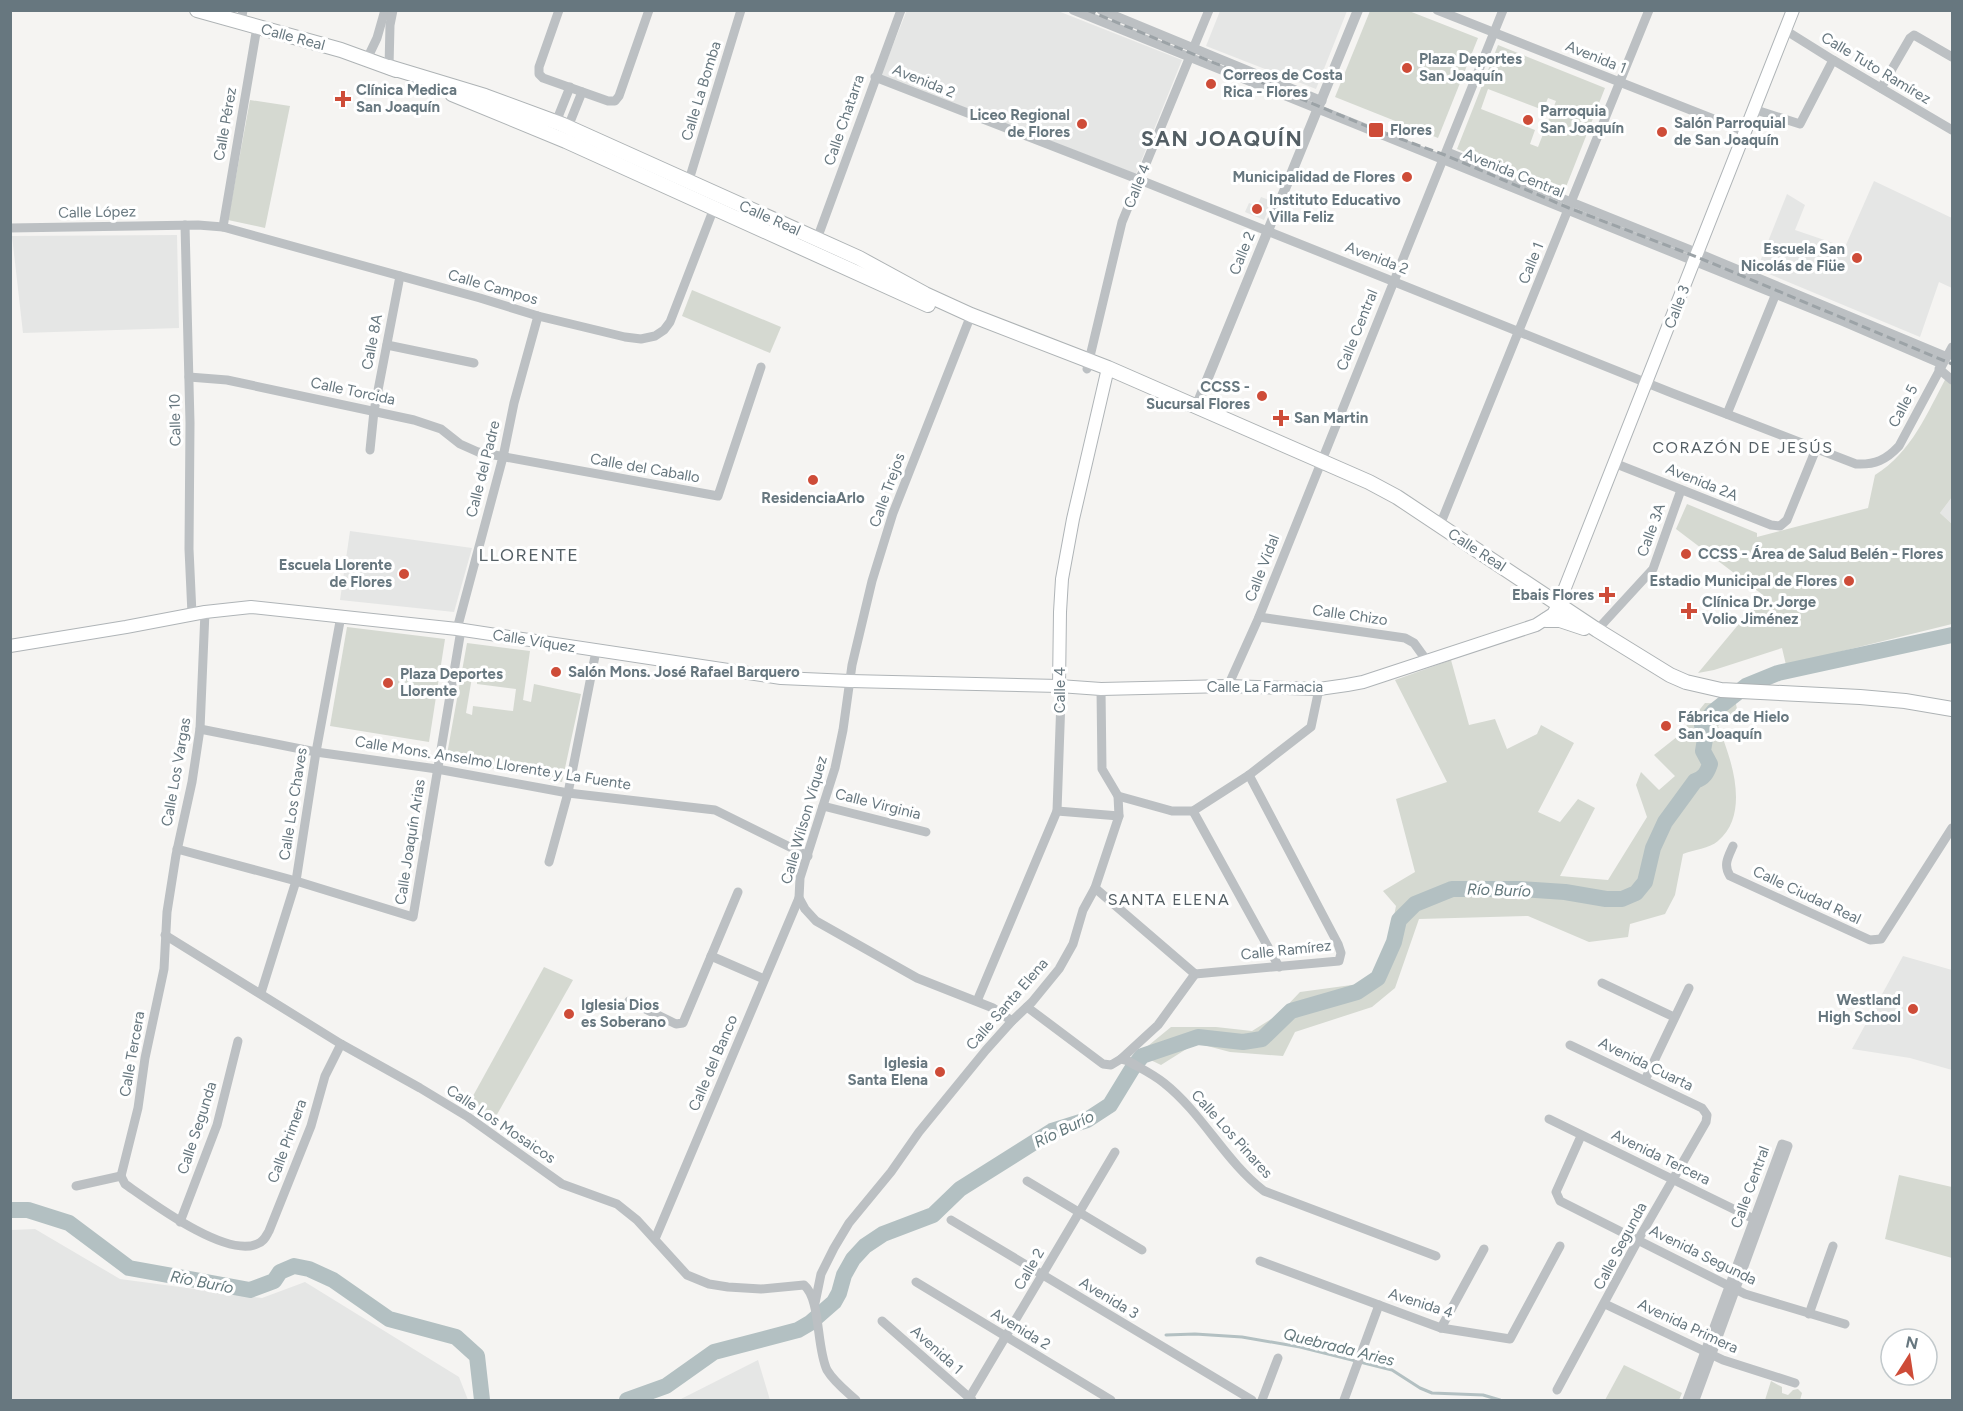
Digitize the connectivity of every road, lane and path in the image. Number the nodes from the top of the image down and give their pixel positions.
1 (197, 10) edge
2 (385, 10) edge
3 (393, 10) edge
4 (559, 10) edge
5 (649, 10) edge
6 (741, 10) edge
7 (901, 10) edge
8 (1073, 10) edge
9 (1209, 10) edge
10 (1358, 10) edge
11 (1437, 10) edge
12 (1503, 10) edge
13 (1649, 10) edge
14 (1793, 10) edge
15 (1103, 11) edge
16 (242, 17) edge
17 (1100, 21) junction
18 (1787, 21) edge
19 (386, 24) junction
20 (257, 27) junction
21 (1495, 33) junction
22 (1193, 49) junction
23 (1953, 57) edge
24 (1189, 58) junction
25 (367, 59) junction
26 (1833, 60) junction
27 (388, 67) junction
28 (875, 77) junction
29 (1619, 82) junction
30 (570, 87) junction
31 (1881, 88) junction
32 (582, 92) junction
33 (1320, 106) junction
34 (1753, 109) junction
35 (562, 124) junction
36 (1953, 130) edge
37 (1744, 131) junction
38 (1445, 156) junction
39 (634, 171) junction
40 (689, 180) junction
41 (1140, 180) junction
42 (1569, 207) junction
43 (714, 208) junction
44 (767, 217) junction
45 (185, 225) junction
46 (223, 227) junction
47 (10, 228) edge
48 (1268, 232) junction
49 (781, 237) junction
50 (817, 239) junction
51 (1696, 257) junction
52 (864, 275) junction
53 (400, 276) junction
54 (1394, 281) junction
55 (1777, 291) junction
56 (538, 316) junction
57 (969, 319) junction
58 (1520, 331) junction
59 (387, 345) junction
60 (1953, 347) edge
61 (474, 363) dead end
62 (1943, 363) junction
63 (1088, 365) junction
64 (761, 367) dead end
65 (1107, 372) junction
66 (189, 377) junction
67 (1953, 380) edge
68 (1647, 382) junction
69 (1196, 407) junction
70 (374, 411) junction
71 (1727, 414) junction
72 (1816, 449) junction
73 (370, 450) dead end
74 (503, 457) junction
75 (1320, 460) junction
76 (1614, 464) junction
77 (1868, 465) joint
78 (1681, 490) junction
79 (1440, 525) junction
80 (1559, 603) junction
81 (199, 613) junction
82 (341, 616) junction
83 (1259, 617) junction
84 (1546, 620) junction
85 (459, 629) junction
86 (1597, 630) junction
87 (10, 646) edge
88 (596, 651) junction
89 (1427, 661) junction
90 (850, 681) junction
91 (1059, 686) junction
92 (1228, 686) junction
93 (1101, 689) junction
94 (1319, 689) junction
95 (1953, 709) edge
96 (200, 729) junction
97 (316, 752) junction
98 (436, 769) junction
99 (1250, 775) junction
100 (568, 793) junction
101 (1118, 796) junction
102 (823, 806) junction
103 (1057, 811) junction
104 (1193, 811) junction
105 (1119, 816) junction
106 (1953, 828) edge
107 (926, 832) dead end
108 (1733, 846) dead end
109 (177, 849) junction
110 (808, 856) junction
111 (549, 862) dead end
112 (296, 881) junction
113 (1095, 888) junction
114 (738, 892) dead end
115 (800, 898) junction
116 (165, 935) junction
117 (711, 956) junction
118 (1279, 968) junction
119 (1195, 974) junction
120 (764, 979) junction
121 (1602, 983) dead end
122 (1689, 988) dead end
123 (261, 993) junction
124 (977, 1001) junction
125 (629, 1002) dead end
126 (1027, 1007) junction
127 (1674, 1017) junction
128 (1011, 1021) junction
129 (238, 1041) dead end
130 (341, 1044) junction
131 (1570, 1045) dead end
132 (1125, 1060) junction
133 (1645, 1080) junction
134 (1707, 1115) joint
135 (1549, 1119) dead end
136 (1581, 1136) junction
137 (1115, 1152) dead end
138 (121, 1176) junction
139 (1673, 1180) junction
140 (1027, 1181) dead end
141 (76, 1186) dead end
142 (1080, 1212) junction
143 (951, 1220) dead end
144 (1757, 1220) junction
145 (180, 1222) junction
146 (655, 1239) junction
147 (1638, 1240) junction
148 (1560, 1246) dead end
149 (1833, 1246) dead end
150 (1484, 1249) dead end
151 (1142, 1250) dead end
152 (1436, 1256) dead end
153 (1260, 1261) dead end
154 (821, 1274) junction
155 (1043, 1276) junction
156 (916, 1282) dead end
157 (799, 1284) junction
158 (1733, 1288) junction
159 (814, 1303) junction
160 (1605, 1304) junction
161 (1379, 1305) junction
162 (1809, 1314) junction
163 (882, 1321) dead end
164 (1845, 1324) dead end
165 (1441, 1328) junction
166 (1007, 1337) junction
167 (1708, 1354) junction
168 (1278, 1358) dead end
169 (1795, 1383) dead end
170 (1557, 1390) dead end
171 (970, 1400) edge
172 (856, 1401) edge
173 (1111, 1401) edge
174 (1252, 1401) edge
175 (1263, 1401) edge
176 (1344, 1401) edge
177 (1687, 1401) edge
178 (1695, 1401) edge

1 - 16 main road, Calle Real
2 - 19 street
3 - 19 street
4 - 30 street
5 - 32 street
6 - 40 street, Calle La Bomba
7 - 28 street, Calle Chatarra
8 - 17 street, Avenida Central
9 - 22 street, Calle 4
10 - 33 street, Calle 2
11 - 21 street, Avenida 1
12 - 21 street, Calle Central
13 - 29 street, Calle 1
14 - 18 main road, Calle 3
15 - 17 street
15 - 22 street, Avenida Central
16 - 20 main road, Calle Real
17 - 24 street, Avenida Central
18 - 26 street, Calle Tuto Ramírez
18 - 34 main road, Calle 3
19 - 25 street
19 - 27 street
20 - 25 main road, Calle Real
20 - 46 street, Calle Pérez
21 - 29 street, Avenida 1
21 - 38 street, Calle Central
22 - 24 street, Calle 4
22 - 33 street, Avenida Central
23 - 31 street
24 - 33 street, Avenida Central
24 - 41 street, Calle 4
25 - 27 main road, Calle Real
26 - 31 street, Calle Tuto Ramírez
26 - 34 street
27 - 35 main road, Calle Real
27 - 39 main road, Calle Real
28 - 41 street, Avenida 2
28 - 50 street, Calle Chatarra
29 - 37 street, Avenida 1
29 - 42 street, Calle 1
30 - 32 street
30 - 35 street
31 - 36 street, Calle Tuto Ramírez
32 - 35 street
33 - 38 street, Avenida Central
33 - 48 street, Calle 2
34 - 37 main road, Calle 3
35 - 40 main road, Calle Real
37 - 51 main road, Calle 3
38 - 42 street, Avenida Central
38 - 54 street, Calle Central
39 - 40 main road
39 - 43 main road, Calle Real
40 - 43 main road
40 - 44 main road, Calle Real
41 - 48 street, Avenida 2
41 - 63 street, Calle 4
42 - 51 street, Avenida Central
42 - 58 street, Calle 1
43 - 44 main road
43 - 49 main road, Calle Real
43 - 56 street, Calle Campos
44 - 50 main road, Calle Real
45 - 46 street, Calle Campos
45 - 47 street, Calle López
45 - 66 street, Calle 10
46 - 53 street, Calle Campos
48 - 54 street, Avenida 2
48 - 69 street, Calle 2
49 - 50 main road
49 - 52 main road, Calle Real
50 - 52 main road
50 - 57 main road, Calle Real
51 - 55 street, Avenida Central
51 - 68 main road, Calle 3
52 - 57 main road, Calle Real
53 - 56 street, Calle Campos
53 - 59 street, Calle 8A
54 - 58 street, Avenida 2
54 - 75 street, Calle Central
55 - 62 street, Avenida Central
55 - 71 street
56 - 74 street, Calle del Padre
57 - 63 main road, Calle Real
57 - 90 street, Calle Trejos
58 - 68 street, Avenida 2
58 - 79 street, Calle 1
59 - 61 street
59 - 70 street, Calle 8A
60 - 62 street, Calle 5
62 - 67 street, Avenida Central
62 - 77 street, Calle 5
63 - 65 main road, Calle Real
64 - 74 street, Calle del Caballo
65 - 69 main road, Calle Real
65 - 91 main road, Calle 4
66 - 70 street, Calle Torcida
66 - 81 street, Calle 10
68 - 71 street, Avenida 2
68 - 76 main road, Calle 3
69 - 75 main road, Calle Real
70 - 73 street, Calle 8A
70 - 74 street, Calle Torcida
71 - 72 street, Avenida 2
72 - 77 street, Avenida 2
72 - 78 street, Avenida 2A
74 - 85 street, Calle del Padre
75 - 79 main road, Calle Real
75 - 83 street, Calle Vidal
76 - 78 street, Avenida 2A
76 - 80 main road, Calle 3
78 - 86 street, Calle 3A
79 - 80 main road, Calle Real
80 - 84 main road
80 - 86 main road, Calle Real
81 - 82 main road, Calle Víquez
81 - 87 main road, Calle Víquez
81 - 96 street, Calle Los Vargas
82 - 85 main road, Calle Víquez
82 - 97 street, Calle Los Chaves
83 - 89 street, Calle Chizo
83 - 92 street, Calle Vidal
84 - 86 main road
84 - 89 main road, Calle La Farmacia
85 - 88 main road, Calle Víquez
85 - 98 street, Calle Joaquín Arias
86 - 95 main road, Calle Real
88 - 90 main road, Calle Víquez
88 - 100 street
89 - 94 main road, Calle La Farmacia
90 - 91 main road, Calle Víquez
90 - 102 street, Calle Wilson Víquez
91 - 93 main road, Calle La Farmacia
91 - 103 street, Calle 4
92 - 93 main road, Calle La Farmacia
92 - 94 main road, Calle La Farmacia
93 - 101 street, Calle Santa Elena
94 - 99 street
96 - 97 street, Calle Mons. Anselmo Llorente y La Fuente
96 - 109 street, Calle Los Vargas
97 - 98 street, Calle Mons. Anselmo Llorente y La Fuente
97 - 112 street, Calle Los Chaves
98 - 100 street, Calle Mons. Anselmo Llorente y La Fuente
98 - 112 street, Calle Joaquín Arias
99 - 104 street
99 - 118 street, Calle Ramírez
100 - 110 street, Calle Mons. Anselmo Llorente y La Fuente
100 - 111 street
101 - 104 street
101 - 105 street, Calle Santa Elena
102 - 107 street, Calle Virginia
102 - 110 street, Calle Wilson Víquez
103 - 105 street
103 - 124 street, Calle 4
104 - 118 street
105 - 113 street, Calle Santa Elena
106 - 108 street, Calle Ciudad Real
109 - 112 street
109 - 116 street, Calle Los Vargas
110 - 115 street, Calle Wilson Víquez
112 - 123 street, Calle Los Chaves
113 - 119 street
113 - 126 street, Calle Santa Elena
114 - 117 street
115 - 120 street, Calle del Banco
115 - 124 street, Calle Wilson Víquez
116 - 123 street, Calle Los Mosaicos
116 - 138 street, Calle Tercera
117 - 120 street
117 - 125 street
118 - 119 street, Calle Ramírez
119 - 132 street
120 - 146 street, Calle del Banco
121 - 127 street
122 - 127 street
123 - 130 street, Calle Los Mosaicos
124 - 128 street, Calle Wilson Víquez
126 - 128 street, Calle Santa Elena
126 - 132 street, Calle Los Pinares
127 - 133 street
128 - 154 street, Calle Santa Elena
129 - 145 street, Calle Segunda
130 - 145 street, Calle Primera
130 - 146 street, Calle Los Mosaicos
131 - 133 street, Avenida Cuarta
132 - 152 street, Calle Los Pinares
133 - 134 street, Avenida Cuarta
134 - 139 street, Calle Segunda
135 - 136 street, Avenida Tercera
136 - 139 street, Avenida Tercera
136 - 147 street, Avenida Segunda
137 - 142 street, Calle 2
138 - 141 street
138 - 145 street
139 - 144 street, Avenida Tercera
139 - 147 street, Calle Segunda
140 - 142 street
142 - 151 street
142 - 155 street, Calle 2
143 - 155 street, Avenida 3
144 - 144 street, Calle Central
144 - 158 street, Calle Central
146 - 157 street, Calle Los Mosaicos
147 - 158 street, Avenida Segunda
147 - 160 street, Calle Segunda
148 - 165 street, Avenida 4
149 - 162 street
150 - 165 street
153 - 161 street, Avenida 4
154 - 157 street, Calle Los Mosaicos
154 - 159 street, Calle Santa Elena
155 - 166 street, Calle 2
155 - 174 street, Avenida 3
156 - 166 street, Avenida 2
157 - 159 street
158 - 162 street, Avenida Segunda
158 - 167 street, Calle Central
159 - 172 street
160 - 167 street, Avenida Primera
160 - 170 street, Calle Segunda
161 - 165 street, Avenida 4
161 - 176 street
162 - 164 street, Avenida Segunda
163 - 171 street, Avenida 1
166 - 171 street, Calle 2
166 - 173 street, Avenida 2
167 - 169 street, Avenida Primera
167 - 177 street, Calle Central
167 - 178 street, Calle Central
168 - 175 street

